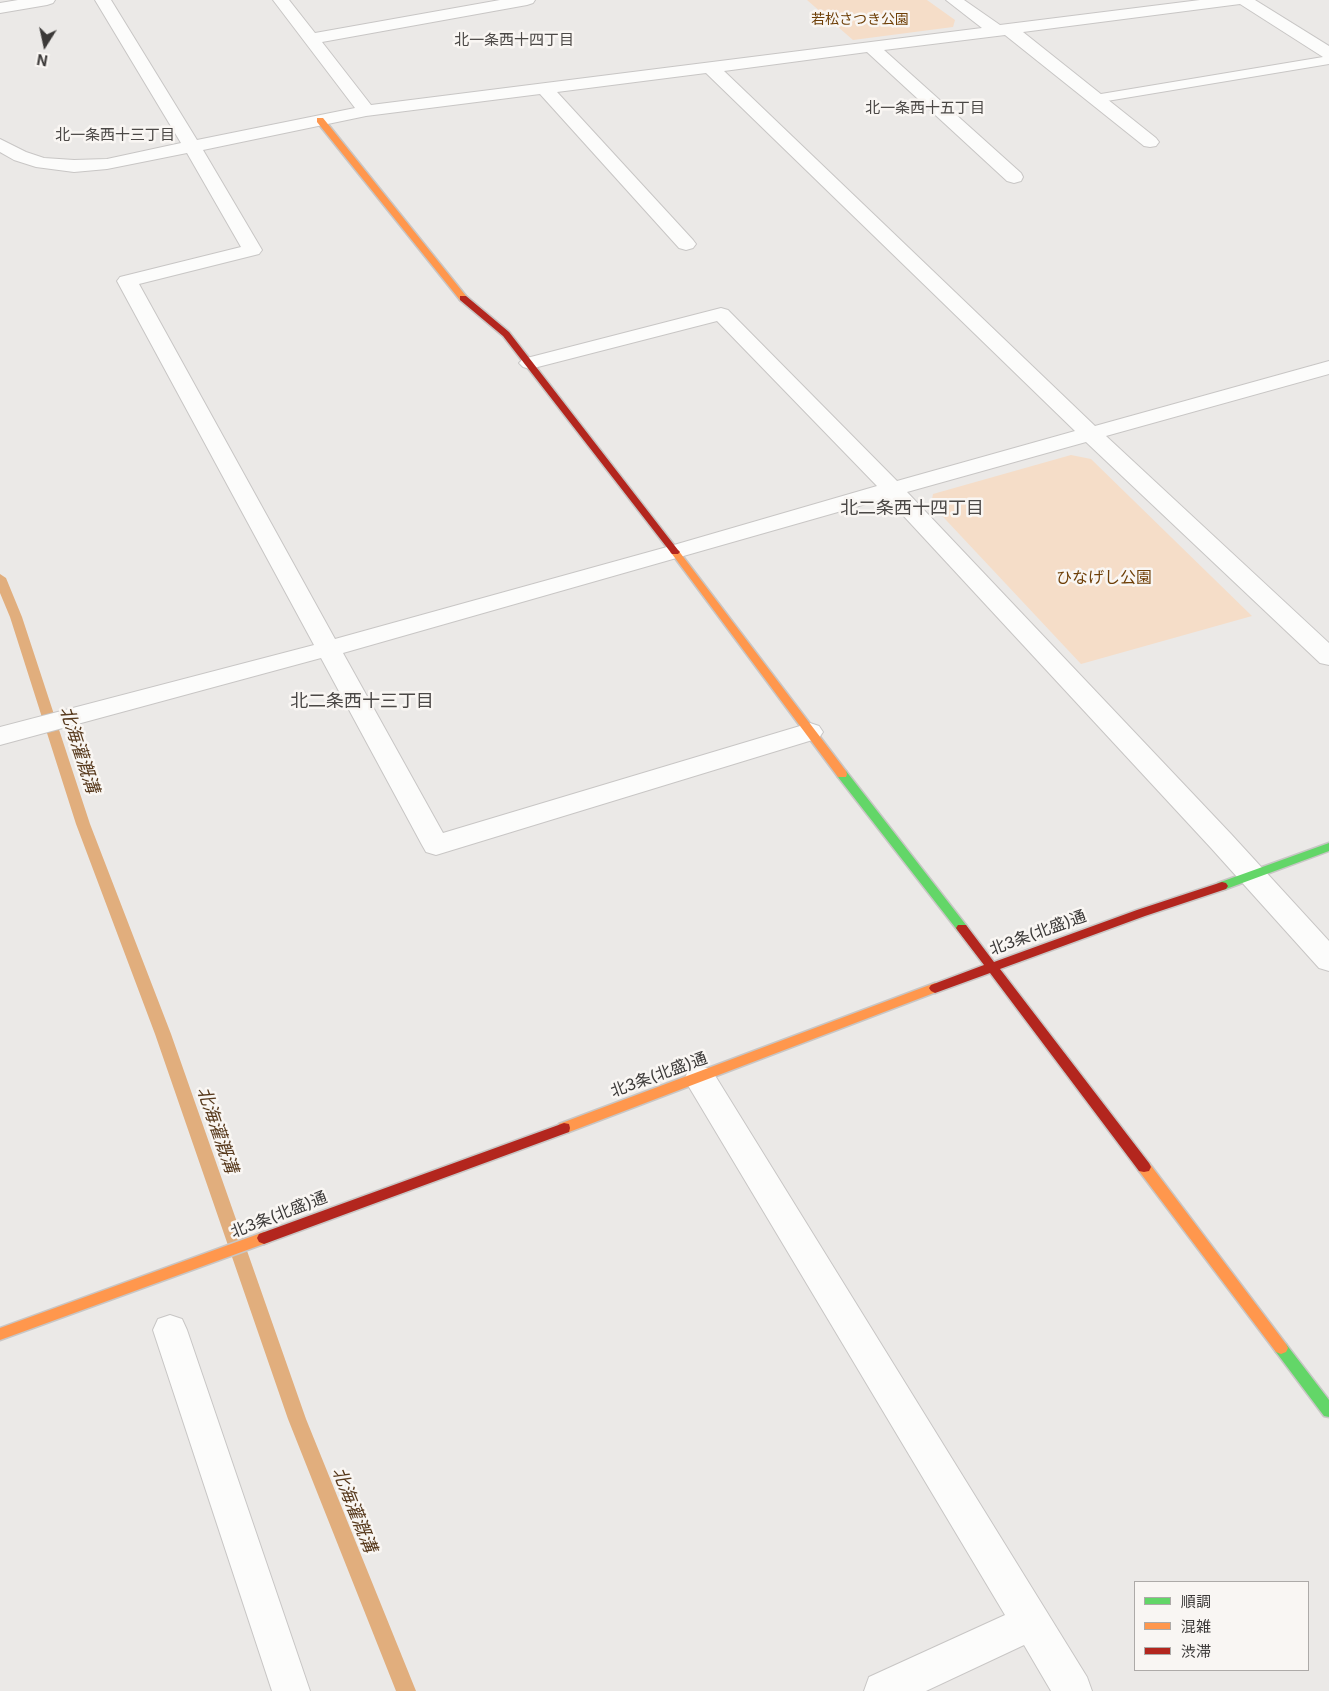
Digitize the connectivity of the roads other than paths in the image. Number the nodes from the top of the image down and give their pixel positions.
1 (47, 0) edge
2 (103, 0) edge
3 (281, 0) edge
4 (527, 0) edge
5 (954, 0) edge
6 (1146, 0) edge
7 (1238, 0) edge
8 (1244, 0) edge
9 (0, 8) edge
10 (1161, 10) junction
11 (1002, 30) junction
12 (311, 39) junction
13 (872, 47) junction
14 (1329, 53) edge
15 (1329, 60) edge
16 (710, 67) junction
17 (544, 88) junction
18 (1095, 99) junction
19 (366, 111) junction
20 (320, 120) junction
21 (1150, 142) dead end
22 (0, 144) edge
23 (192, 146) junction
24 (1014, 177) dead end
25 (686, 244) dead end
26 (530, 363) junction
27 (1329, 366) edge
28 (1091, 434) junction
29 (892, 488) junction
30 (675, 552) junction
31 (327, 649) junction
32 (1329, 657) edge
33 (810, 732) junction
34 (10, 733) edge
35 (1329, 847) edge
36 (1254, 876) junction
37 (1329, 960) edge
38 (993, 966) junction
39 (700, 1078) junction
40 (170, 1330) dead end
41 (0, 1334) edge
42 (1329, 1411) edge
43 (1032, 1622) junction
44 (291, 1691) edge
45 (883, 1691) edge
46 (1074, 1691) edge

1 - 9 street
2 - 23 street
3 - 12 street
4 - 12 street
5 - 11 street
6 - 10 street
7 - 10 street
8 - 14 street
10 - 11 street
11 - 13 street
11 - 18 street
12 - 19 street
13 - 16 street
13 - 24 street
15 - 18 lane
16 - 17 street
16 - 28 street
17 - 19 street
17 - 25 street
18 - 21 street
19 - 20 street
20 - 23 street
20 - 26 street
22 - 23 street
23 - 31 street
26 - 29 street
26 - 30 street
27 - 28 street
28 - 29 street
28 - 32 street
29 - 30 street
29 - 36 street
30 - 31 street
30 - 33 street
31 - 33 street
31 - 34 street
33 - 38 street
35 - 36 street, 北3条(北盛)通
36 - 37 street
36 - 38 street, 北3条(北盛)通
38 - 39 street, 北3条(北盛)通
38 - 42 street
39 - 41 street, 北3条(北盛)通
39 - 43 street
40 - 44 street
43 - 45 street
43 - 46 street

